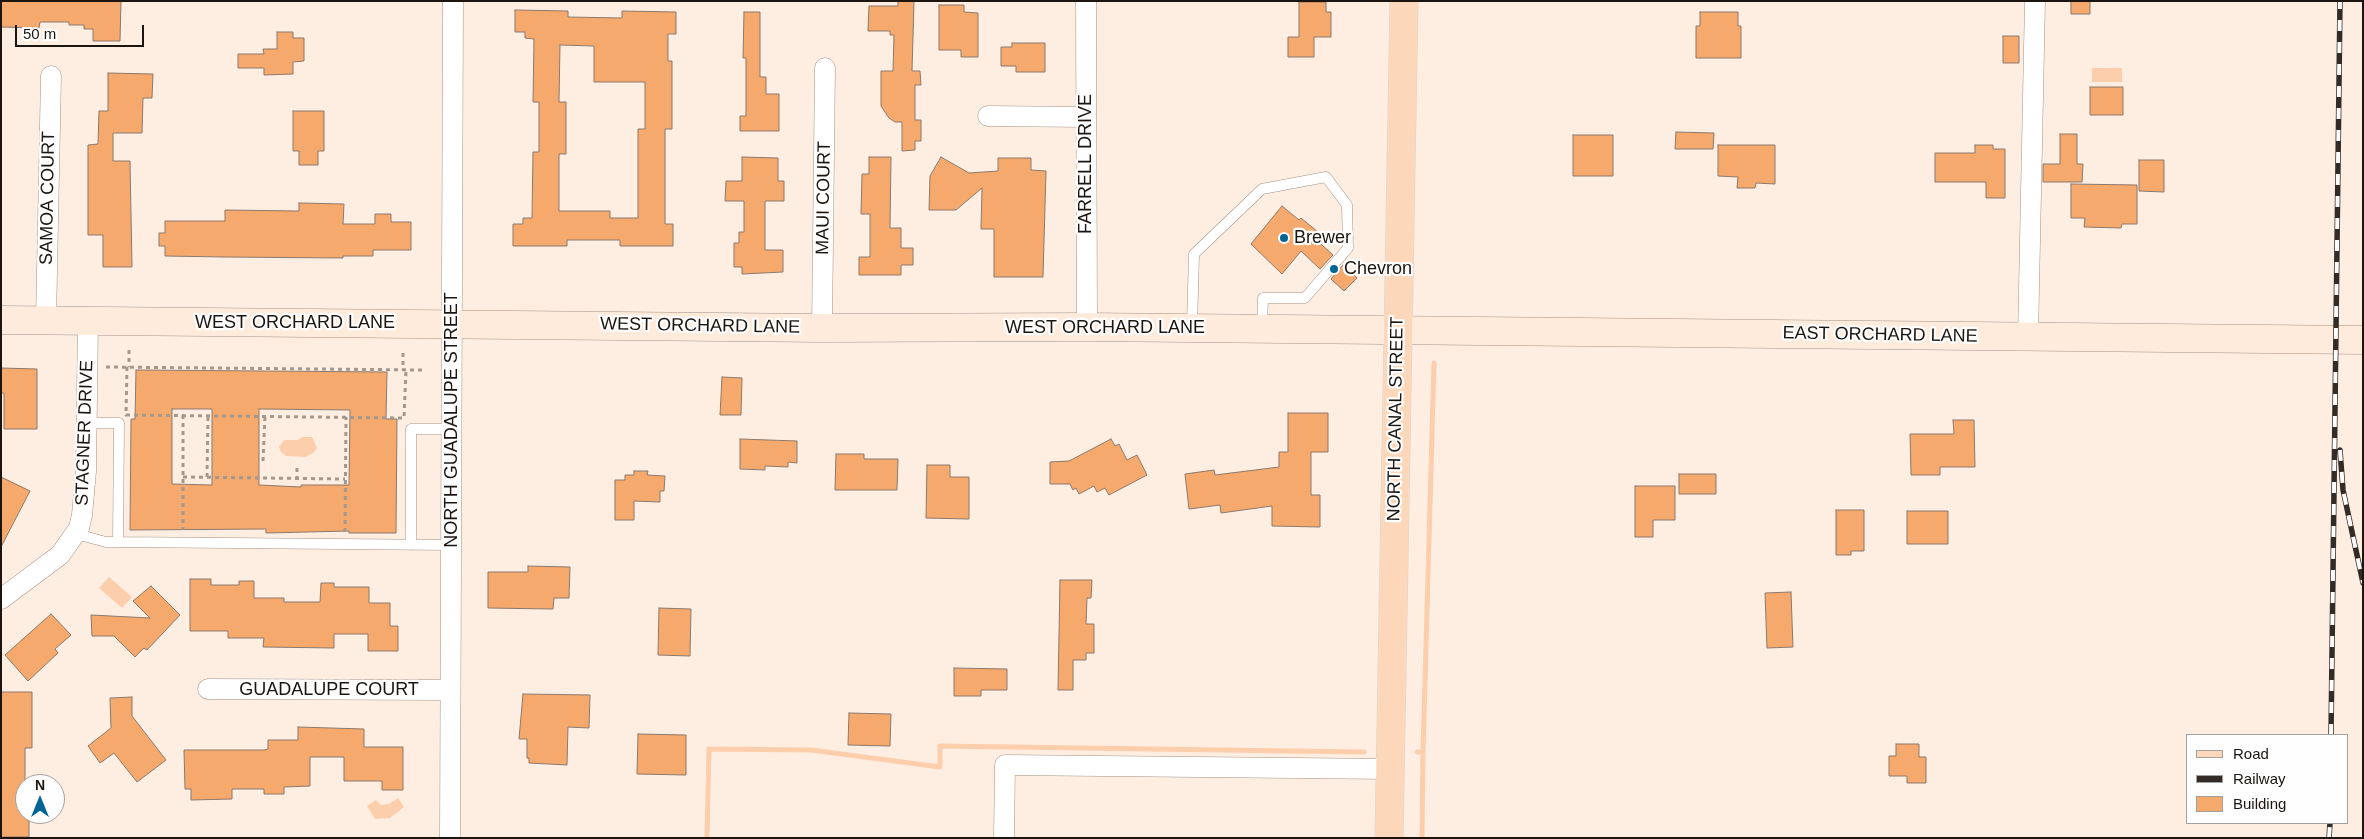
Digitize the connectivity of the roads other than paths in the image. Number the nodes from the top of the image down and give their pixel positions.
1 (453, 1) edge
2 (1086, 1) edge
3 (1404, 1) edge
4 (2036, 1) edge
5 (825, 68) dead end
6 (51, 76) dead end
7 (988, 116) dead end
8 (1085, 117) junction
9 (1, 320) edge
10 (46, 320) junction
11 (88, 321) junction
12 (453, 324) junction
13 (1087, 327) junction
14 (822, 328) junction
15 (1192, 328) junction
16 (1262, 329) junction
17 (1398, 330) junction
18 (2028, 337) junction
19 (2363, 340) edge
20 (87, 423) junction
21 (452, 429) junction
22 (76, 534) junction
23 (118, 542) junction
24 (411, 545) junction
25 (451, 545) junction
26 (1, 599) edge
27 (208, 690) dead end
28 (450, 690) junction
29 (1390, 769) junction
30 (450, 838) edge
31 (1004, 838) edge
32 (1389, 838) edge

1 - 12 street, NORTH GUADALUPE STREET
2 - 8 street, FARRELL DRIVE
3 - 17 main road, NORTH CANAL STREET
4 - 18 street
5 - 14 street, MAUI COURT
6 - 10 street, SAMOA COURT
7 - 8 street
8 - 13 street, FARRELL DRIVE
9 - 10 street, WEST ORCHARD LANE
10 - 11 street, WEST ORCHARD LANE
11 - 12 street, WEST ORCHARD LANE
11 - 20 street, STAGNER DRIVE
12 - 14 street, WEST ORCHARD LANE
12 - 21 street, NORTH GUADALUPE STREET
13 - 14 street, WEST ORCHARD LANE
13 - 15 street, WEST ORCHARD LANE
15 - 16 street, WEST ORCHARD LANE
15 - 16 lane
16 - 17 street, WEST ORCHARD LANE
17 - 18 street, EAST ORCHARD LANE
17 - 29 main road, NORTH CANAL STREET
18 - 19 street, EAST ORCHARD LANE
20 - 22 street, STAGNER DRIVE
20 - 23 lane
21 - 24 lane
21 - 25 street, NORTH GUADALUPE STREET
22 - 23 lane
22 - 26 street, STAGNER DRIVE
23 - 24 lane
24 - 25 lane
25 - 28 street, NORTH GUADALUPE STREET
27 - 28 street, GUADALUPE COURT
28 - 30 street, NORTH GUADALUPE STREET
29 - 31 street
29 - 32 main road, NORTH CANAL STREET

